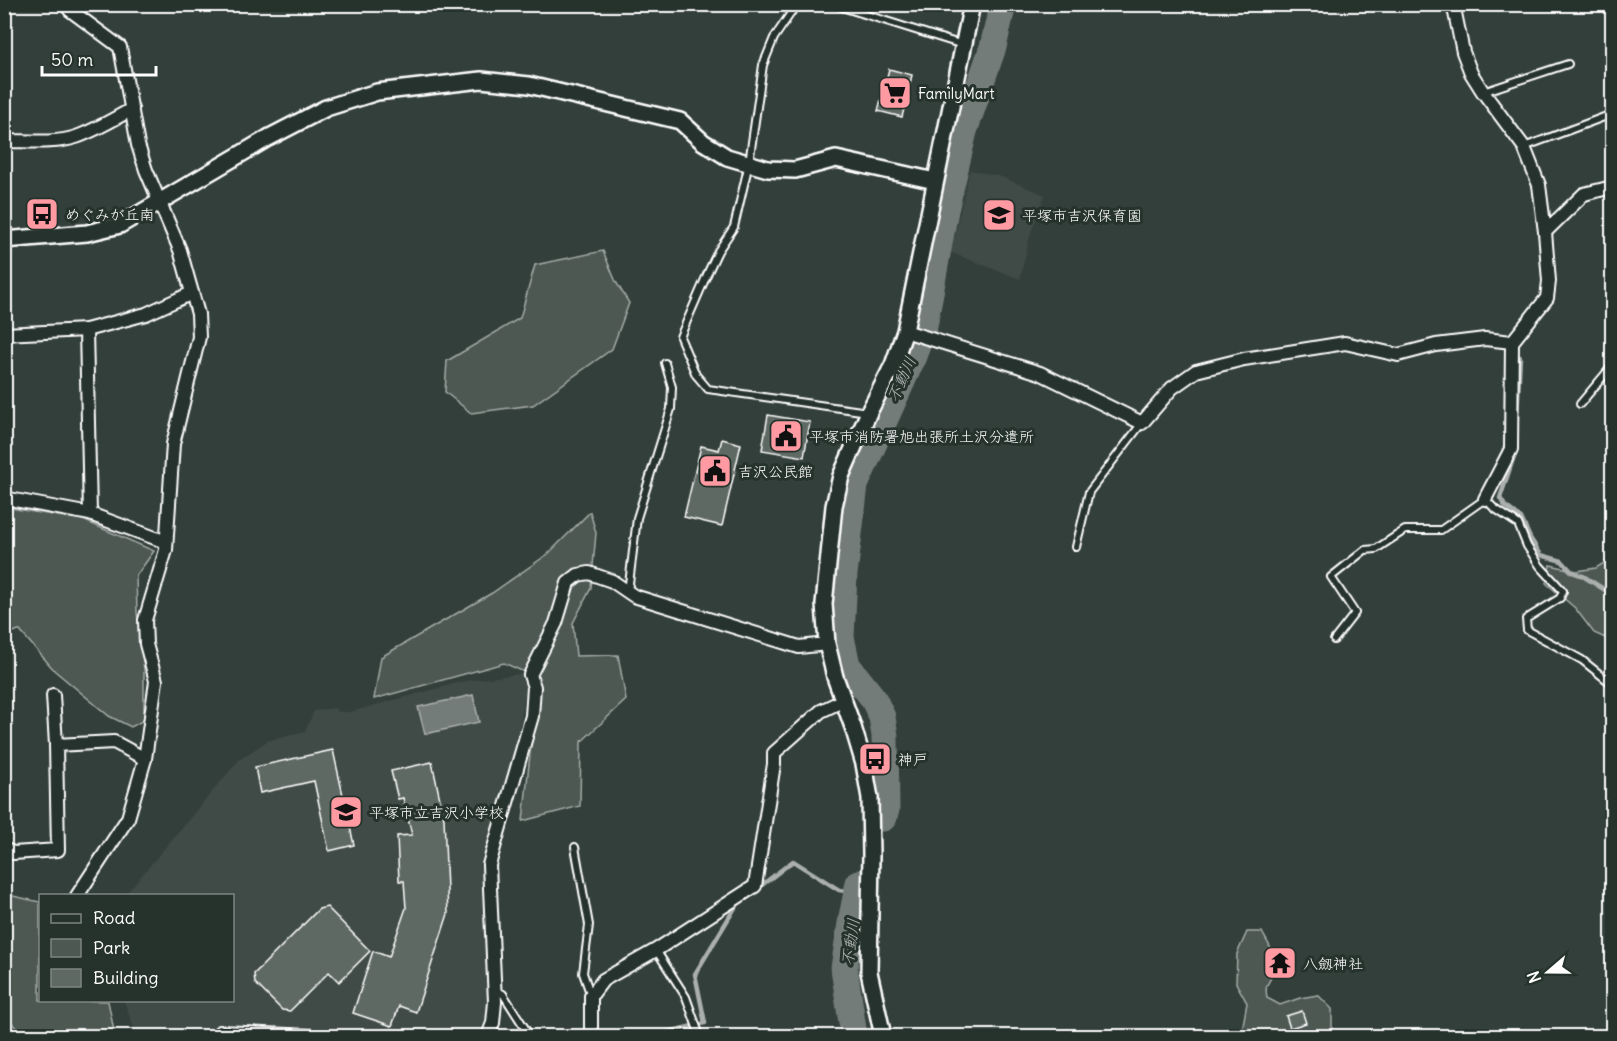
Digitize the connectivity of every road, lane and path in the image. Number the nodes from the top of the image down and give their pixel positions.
1 (66, 4) edge
2 (797, 4) edge
3 (832, 4) edge
4 (972, 4) edge
5 (1452, 4) edge
6 (963, 45) junction
7 (1568, 64) dead end
8 (1483, 92) junction
9 (132, 109) junction
10 (1612, 114) edge
11 (4, 141) edge
12 (1524, 147) junction
13 (748, 163) junction
14 (935, 181) junction
15 (1612, 187) edge
16 (160, 202) junction
17 (1545, 232) junction
18 (4, 240) edge
19 (192, 293) junction
20 (86, 330) junction
21 (905, 332) junction
22 (4, 334) edge
23 (1512, 342) junction
24 (665, 363) dead end
25 (1612, 366) edge
26 (1580, 404) dead end
27 (869, 412) junction
28 (1142, 423) junction
29 (4, 498) edge
30 (1485, 499) junction
31 (90, 513) junction
32 (166, 542) junction
33 (1076, 547) dead end
34 (628, 593) junction
35 (1334, 640) dead end
36 (827, 644) junction
37 (1612, 684) edge
38 (53, 695) dead end
39 (844, 700) junction
40 (56, 745) junction
41 (145, 759) junction
42 (575, 847) dead end
43 (4, 849) edge
44 (78, 894) edge
45 (656, 950) junction
46 (494, 989) junction
47 (591, 996) junction
48 (220, 1032) dead end
49 (312, 1036) edge
50 (488, 1036) edge
51 (530, 1036) edge
52 (591, 1036) edge
53 (700, 1036) edge
54 (883, 1036) edge

1 - 9 street
2 - 13 lane
3 - 6 lane
4 - 6 street
5 - 8 street
6 - 14 street
7 - 8 lane
8 - 12 street
9 - 11 street
9 - 16 street
10 - 12 lane
12 - 17 street
13 - 14 street
13 - 16 street
13 - 27 lane
14 - 21 street
15 - 17 street
16 - 18 street
16 - 19 street
17 - 23 street
19 - 20 street
19 - 32 street
20 - 22 street
20 - 31 street
21 - 27 street
21 - 28 street
23 - 28 street
23 - 30 street
24 - 34 lane
25 - 26 lane
27 - 36 street
28 - 33 lane
29 - 31 street
30 - 35 lane
30 - 37 lane
31 - 32 street
32 - 41 street
34 - 36 street
34 - 46 street
36 - 39 street
38 - 40 street
39 - 45 street
39 - 54 street
40 - 41 street
40 - 43 street
41 - 44 street
42 - 47 lane
45 - 47 street
45 - 53 lane
46 - 50 street
46 - 51 lane
47 - 52 street
48 - 49 street

